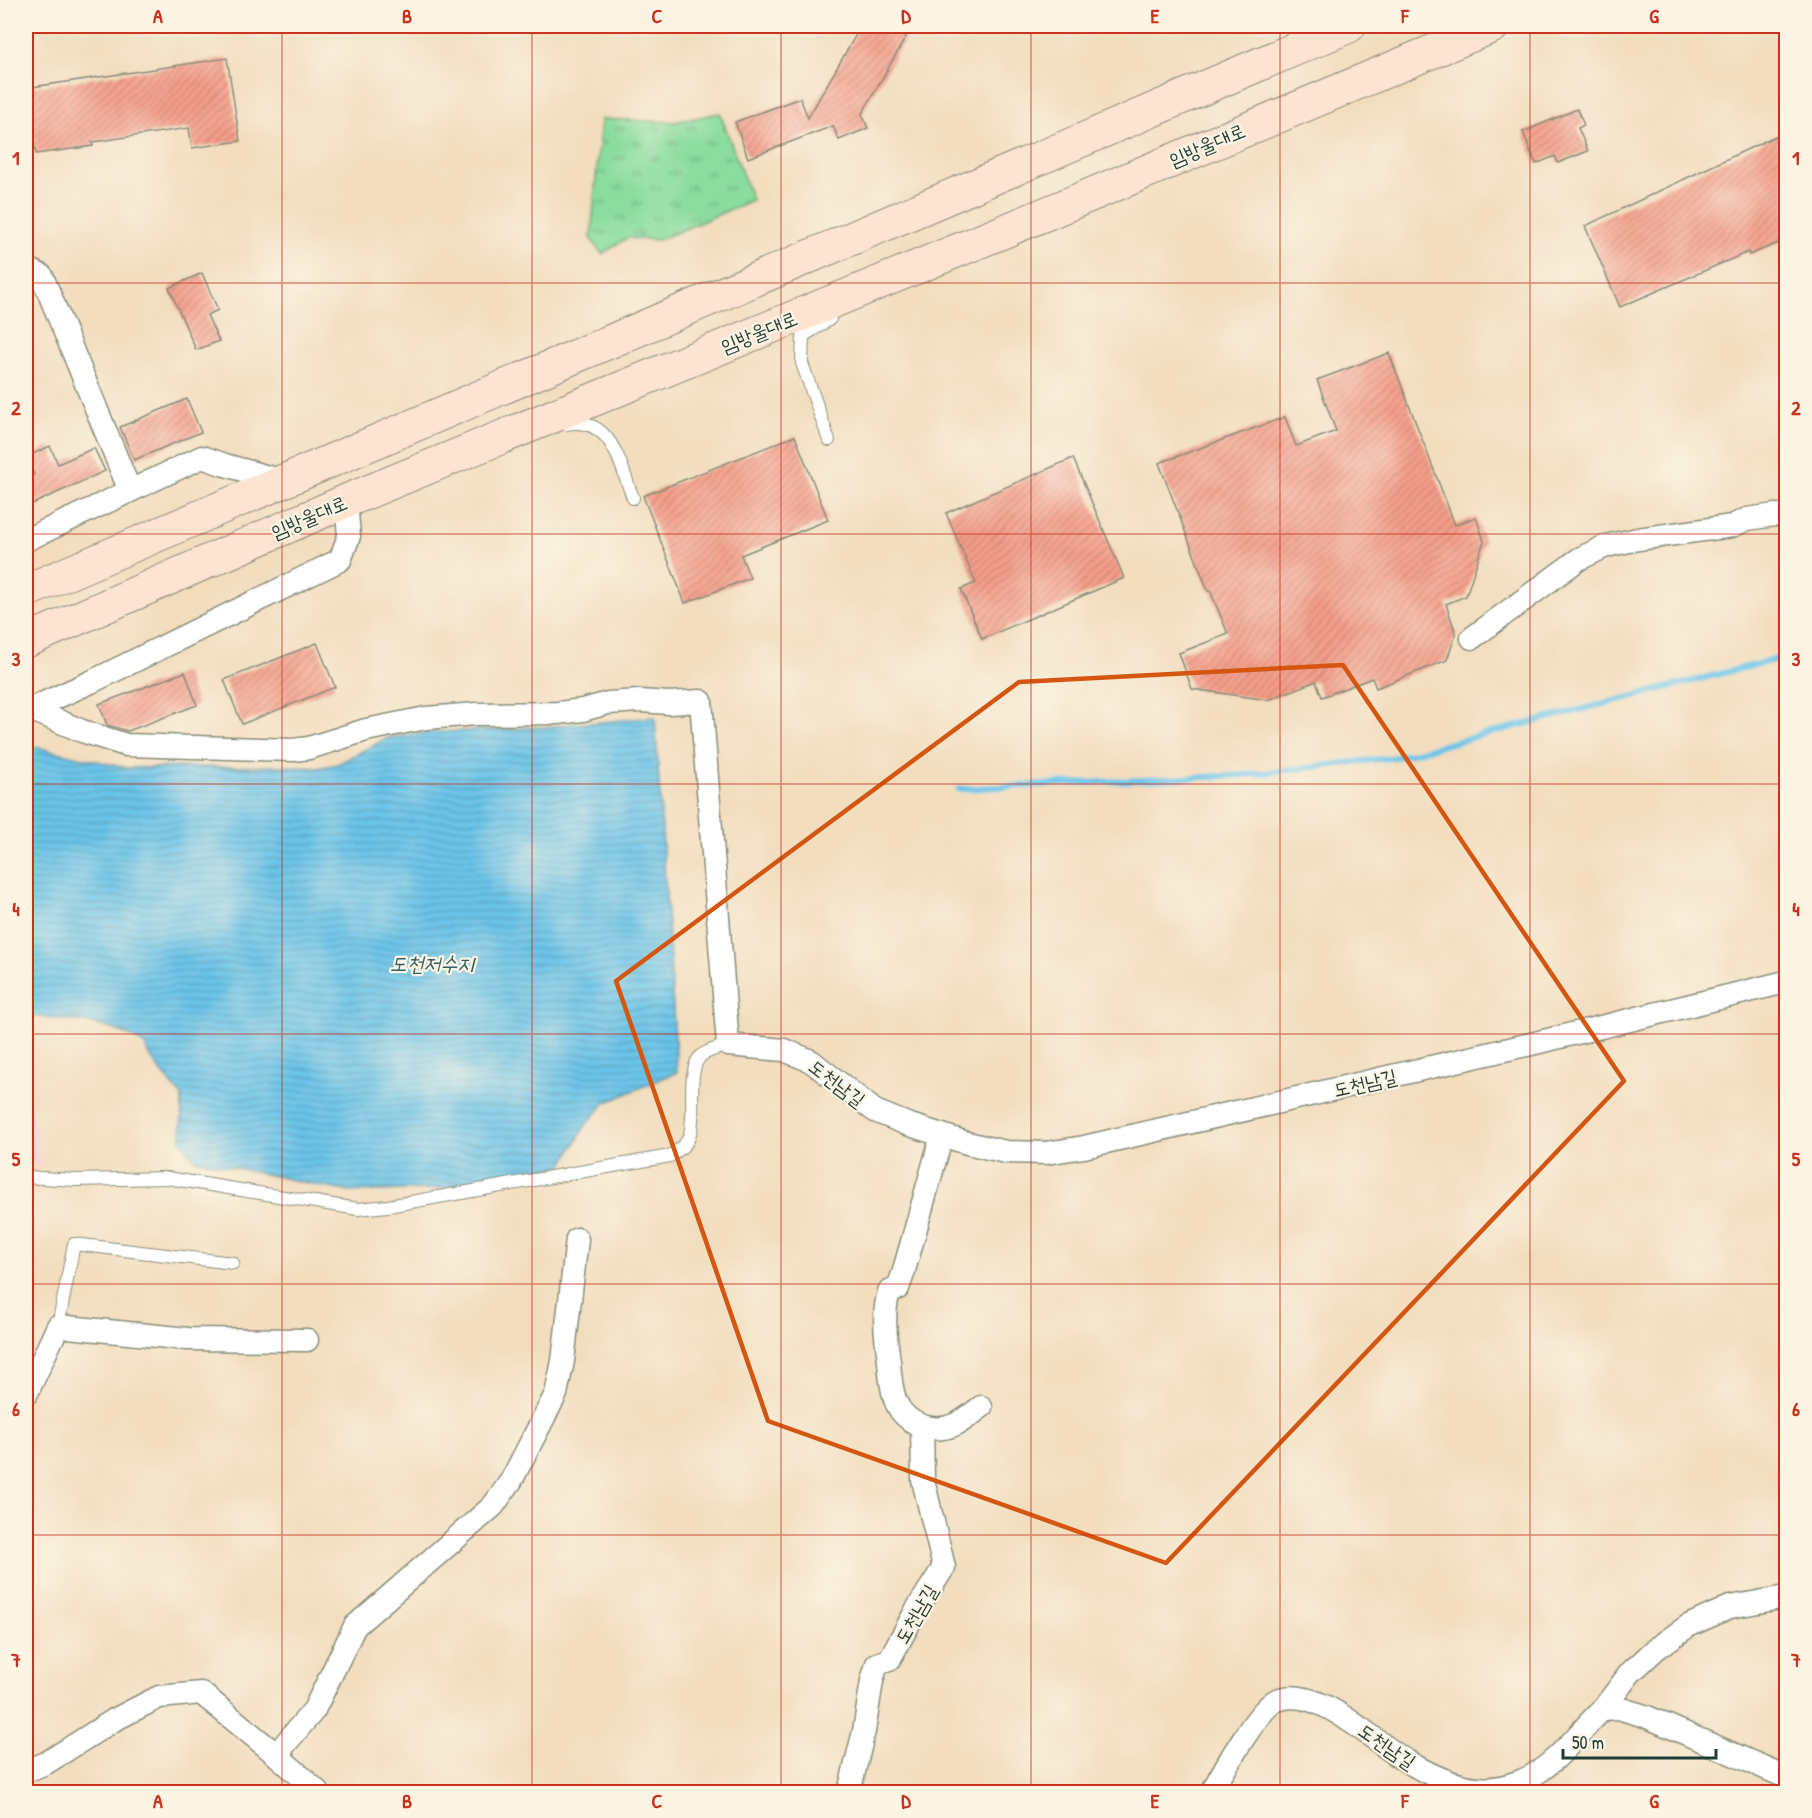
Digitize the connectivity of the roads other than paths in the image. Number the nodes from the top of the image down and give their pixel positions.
1 (1349, 26) edge
2 (1493, 26) edge
3 (26, 268) edge
4 (879, 283) junction
5 (503, 436) junction
6 (829, 440) dead end
7 (283, 481) junction
8 (130, 490) junction
9 (633, 498) dead end
10 (346, 501) junction
11 (1786, 516) edge
12 (26, 540) edge
13 (26, 591) edge
14 (1473, 638) dead end
15 (26, 641) edge
16 (28, 710) edge
17 (1786, 982) edge
18 (728, 1045) junction
19 (942, 1135) junction
20 (26, 1177) edge
21 (577, 1239) dead end
22 (233, 1263) dead end
23 (58, 1326) junction
24 (307, 1340) dead end
25 (26, 1395) edge
26 (981, 1407) dead end
27 (922, 1427) junction
28 (1786, 1598) edge
29 (1603, 1709) junction
30 (278, 1756) junction
31 (26, 1771) edge
32 (1786, 1777) edge
33 (318, 1792) edge
34 (849, 1792) edge
35 (1212, 1792) edge

1 - 7 main road
2 - 4 main road, 임방울대로
3 - 8 street
4 - 5 main road, 임방울대로
4 - 6 lane
5 - 9 lane
5 - 10 main road, 임방울대로
7 - 8 street
7 - 13 main road
8 - 12 street
10 - 15 main road, 임방울대로
10 - 16 street
11 - 14 street
16 - 18 street
17 - 19 street, 도천남길
18 - 19 street, 도천남길
18 - 20 lane
19 - 27 street
21 - 30 street
22 - 23 lane
23 - 24 street
23 - 25 street
26 - 27 street
27 - 34 street, 도천남길
28 - 29 street, 도천남길
29 - 32 street
29 - 35 street, 도천남길
30 - 31 street
30 - 33 street

